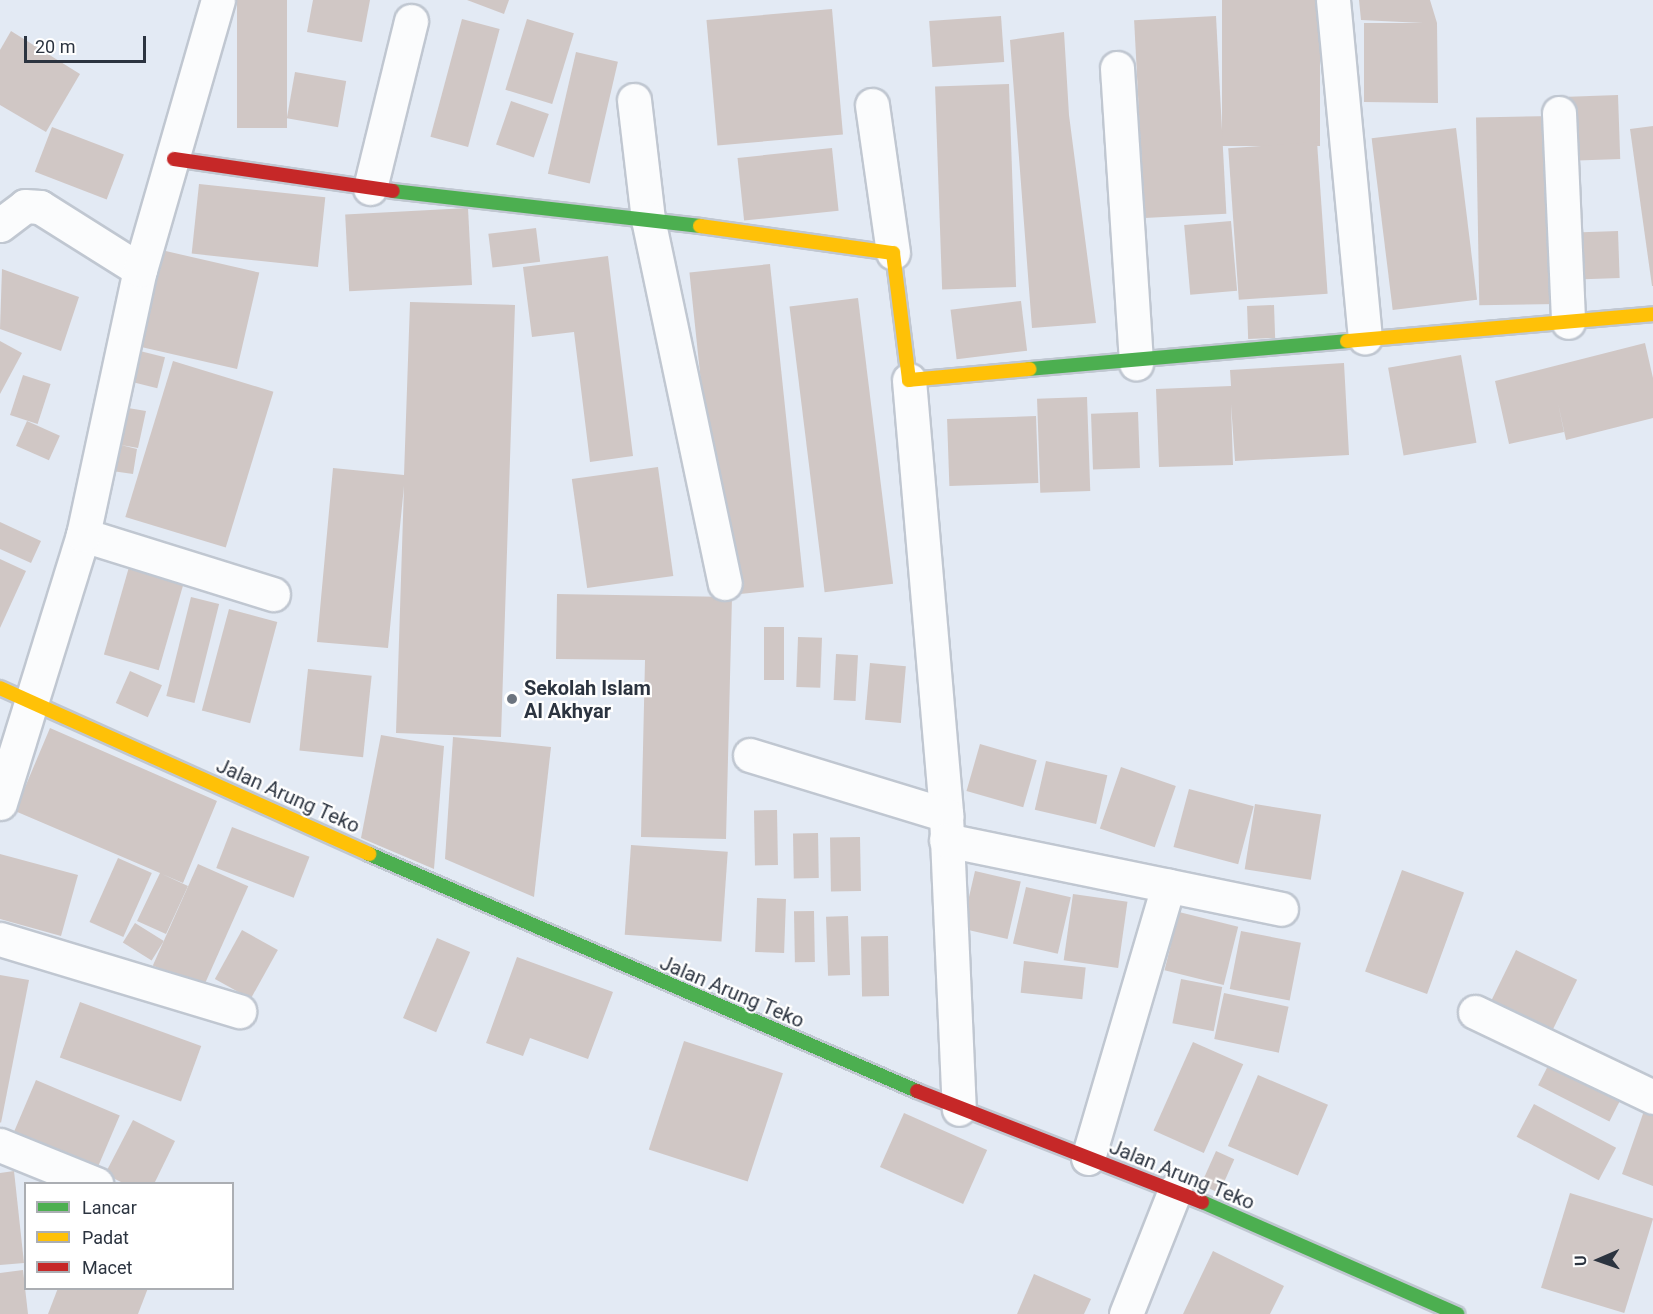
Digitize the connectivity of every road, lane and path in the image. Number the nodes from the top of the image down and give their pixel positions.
1 (218, 0) edge
2 (1333, 0) edge
3 (411, 21) dead end
4 (1117, 68) dead end
5 (634, 100) dead end
6 (872, 105) dead end
7 (1559, 113) dead end
8 (174, 159) junction
9 (370, 188) junction
10 (648, 219) junction
11 (0, 225) edge
12 (893, 253) junction
13 (140, 270) junction
14 (1653, 314) edge
15 (1568, 322) junction
16 (1365, 337) junction
17 (1136, 363) junction
18 (909, 380) junction
19 (82, 536) junction
20 (725, 583) dead end
21 (273, 594) dead end
22 (0, 688) edge
23 (33, 702) junction
24 (750, 755) dead end
25 (0, 803) edge
26 (946, 827) junction
27 (1168, 886) junction
28 (1281, 909) dead end
29 (0, 939) edge
30 (239, 1011) dead end
31 (1475, 1012) dead end
32 (1653, 1097) edge
33 (959, 1109) junction
34 (0, 1145) edge
35 (1088, 1158) junction
36 (91, 1182) edge
37 (1175, 1190) junction
38 (1126, 1314) edge
39 (1457, 1314) edge

1 - 8 street
2 - 16 street
3 - 9 street
4 - 17 street
5 - 10 street
6 - 12 street
7 - 15 street
8 - 9 street
8 - 13 street
9 - 10 street
10 - 12 street
10 - 20 street
11 - 13 street
12 - 18 street
13 - 19 street
14 - 15 street
15 - 16 street
16 - 17 street
17 - 18 street
18 - 26 street
19 - 21 street
19 - 23 street
22 - 23 street, Jalan Arung Teko
23 - 25 street
23 - 33 street, Jalan Arung Teko
24 - 26 street
26 - 27 street
26 - 33 street
27 - 28 street
27 - 35 street
29 - 30 street
31 - 32 street
33 - 35 street, Jalan Arung Teko
34 - 36 street
35 - 37 street, Jalan Arung Teko
37 - 38 street
37 - 39 street, Jalan Arung Teko

